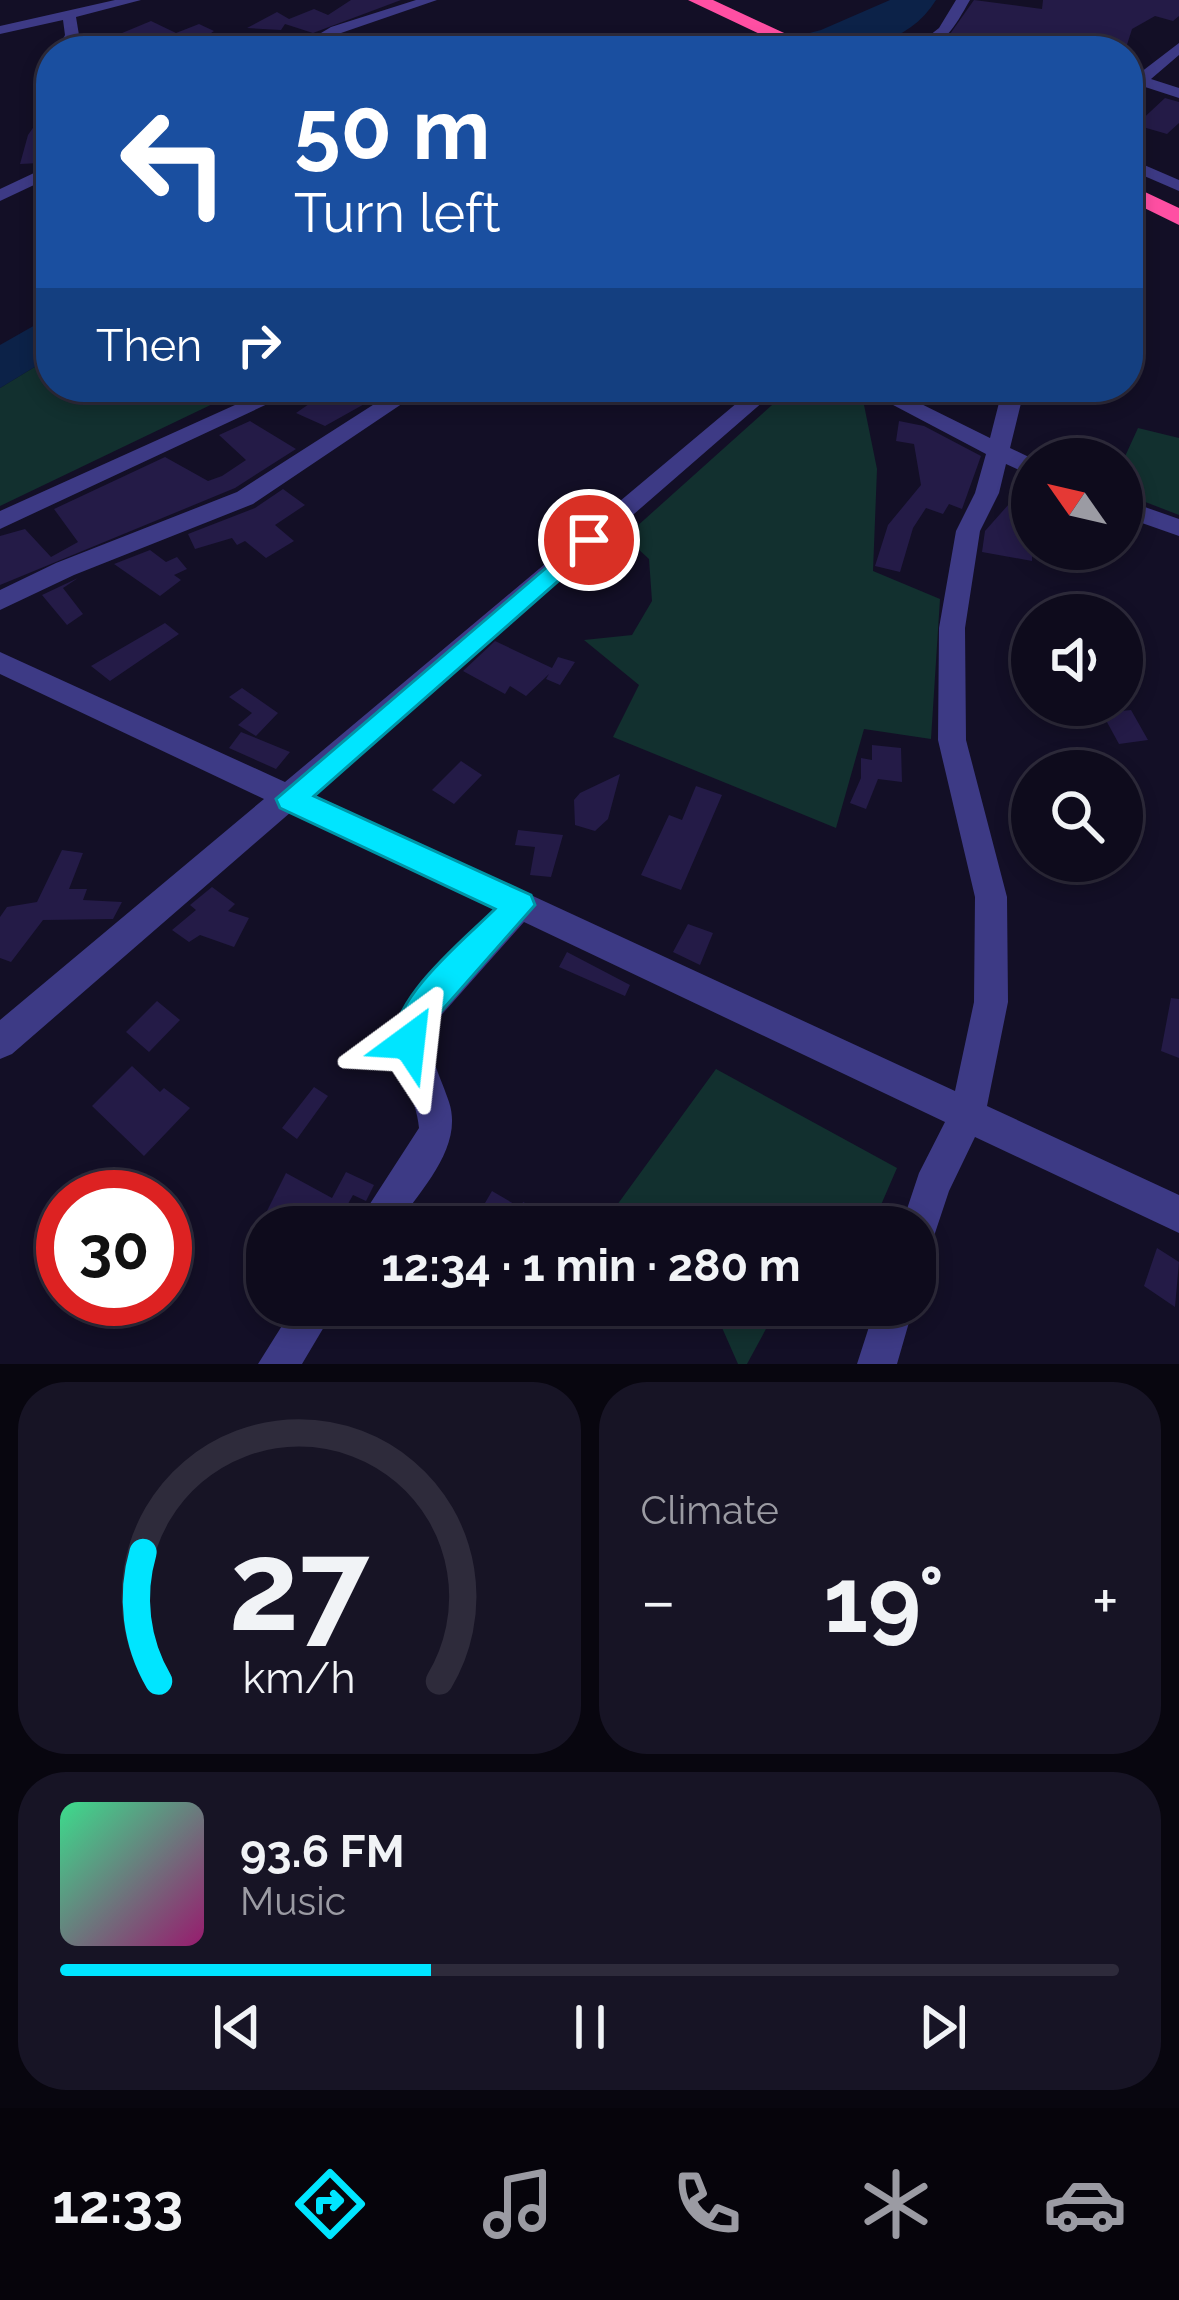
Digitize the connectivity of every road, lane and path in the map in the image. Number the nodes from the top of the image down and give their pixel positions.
1 (134, 0) edge
2 (430, 0) edge
3 (697, 0) edge
4 (963, 0) edge
5 (65, 7) edge
6 (22, 25) junction
7 (0, 30) edge
8 (325, 36) edge
9 (779, 36) edge
10 (938, 36) edge
11 (1176, 53) edge
12 (0, 55) edge
13 (1143, 78) edge
14 (1143, 87) edge
15 (1179, 93) edge
16 (1143, 170) edge
17 (36, 178) edge
18 (1179, 186) edge
19 (0, 196) edge
20 (1143, 199) edge
21 (1179, 218) edge
22 (260, 402) edge
23 (393, 402) edge
24 (752, 402) edge
25 (901, 402) edge
26 (1010, 402) edge
27 (998, 449) junction
28 (1011, 456) edge
29 (1143, 515) edge
30 (0, 521) edge
31 (1179, 528) edge
32 (0, 601) edge
33 (0, 662) edge
34 (290, 799) junction
35 (520, 905) junction
36 (0, 1042) edge
37 (967, 1116) junction
38 (388, 1206) edge
39 (926, 1206) edge
40 (1179, 1214) edge
41 (304, 1326) edge
42 (889, 1326) edge
43 (278, 1364) edge
44 (877, 1364) edge

1 - 5 street
2 - 8 street
3 - 9 highway
4 - 10 street
5 - 6 street
6 - 7 street
6 - 12 street
11 - 13 street
14 - 15 street
16 - 18 street
17 - 19 street
20 - 21 highway
22 - 30 street
23 - 32 street
24 - 34 street
25 - 27 street
26 - 27 street
27 - 28 street
27 - 37 street
29 - 31 street
33 - 34 street
34 - 35 street
34 - 36 street
35 - 37 street
35 - 38 street
37 - 39 street
37 - 40 street
41 - 43 street
42 - 44 street

